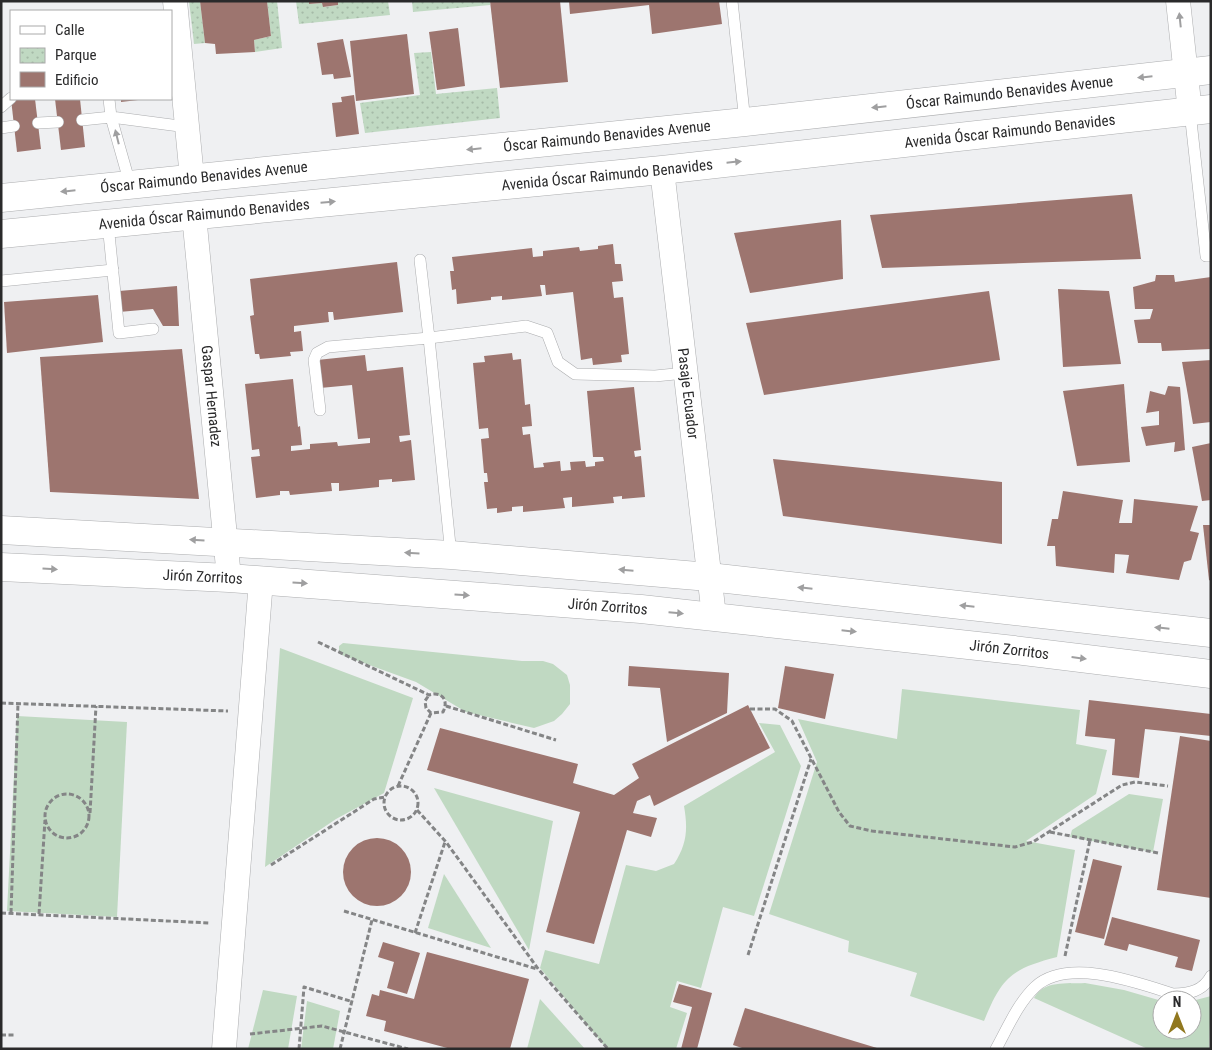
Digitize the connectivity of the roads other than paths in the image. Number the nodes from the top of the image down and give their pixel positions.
1 (175, 1) edge
2 (732, 1) edge
3 (1178, 1) edge
4 (176, 63) edge
5 (1198, 71) edge
6 (109, 100) edge
7 (1200, 111) edge
8 (111, 117) junction
9 (82, 120) dead end
10 (58, 122) dead end
11 (745, 122) junction
12 (38, 123) dead end
13 (14, 126) dead end
14 (187, 127) junction
15 (1, 128) edge
16 (662, 170) junction
17 (192, 178) junction
18 (130, 184) junction
19 (1, 198) edge
20 (194, 215) junction
21 (108, 224) junction
22 (1, 234) edge
23 (1211, 256) edge
24 (420, 260) dead end
25 (113, 270) junction
26 (1, 281) edge
27 (153, 329) dead end
28 (429, 338) junction
29 (686, 373) junction
30 (320, 410) dead end
31 (1, 530) edge
32 (226, 542) junction
33 (451, 555) junction
34 (1, 566) edge
35 (709, 577) junction
36 (230, 578) junction
37 (262, 580) junction
38 (714, 616) junction
39 (1211, 633) edge
40 (1211, 674) edge
41 (1211, 976) edge
42 (224, 1049) edge
43 (996, 1049) edge

1 - 4 street
2 - 11 lane
5 -> 3 street
4 - 14 street
5 - 7 street
5 -> 11 main road, Óscar Raimundo Benavides Avenue
6 - 8 lane
16 -> 7 main road, Avenida Óscar Raimundo Benavides
7 - 23 lane
8 - 9 lane
8 - 14 lane
18 -> 8 lane
10 - 12 lane
11 -> 17 main road, Óscar Raimundo Benavides Avenue
13 - 15 lane
14 - 17 street
20 -> 16 main road, Avenida Óscar Raimundo Benavides
16 - 29 street, Pasaje Ecuador
17 - 18 main road, Óscar Raimundo Benavides Avenue
18 -> 19 main road, Óscar Raimundo Benavides Avenue
20 - 21 main road, Avenida Óscar Raimundo Benavides
20 - 32 street, Gaspar Hernadez
21 - 22 main road, Avenida Óscar Raimundo Benavides
21 - 25 lane
24 - 28 lane
25 - 26 lane
25 - 27 lane
28 - 29 lane
28 - 30 lane
28 - 33 lane
29 - 35 street, Pasaje Ecuador
32 -> 31 main road
33 -> 32 main road
32 - 36 street, Gaspar Hernadez
35 -> 33 main road
34 -> 36 main road, Jirón Zorritos
35 - 38 street, Pasaje Ecuador
39 -> 35 main road
36 - 37 main road, Jirón Zorritos
37 -> 38 main road, Jirón Zorritos
37 - 42 street
38 -> 40 main road, Jirón Zorritos
41 - 43 lane

